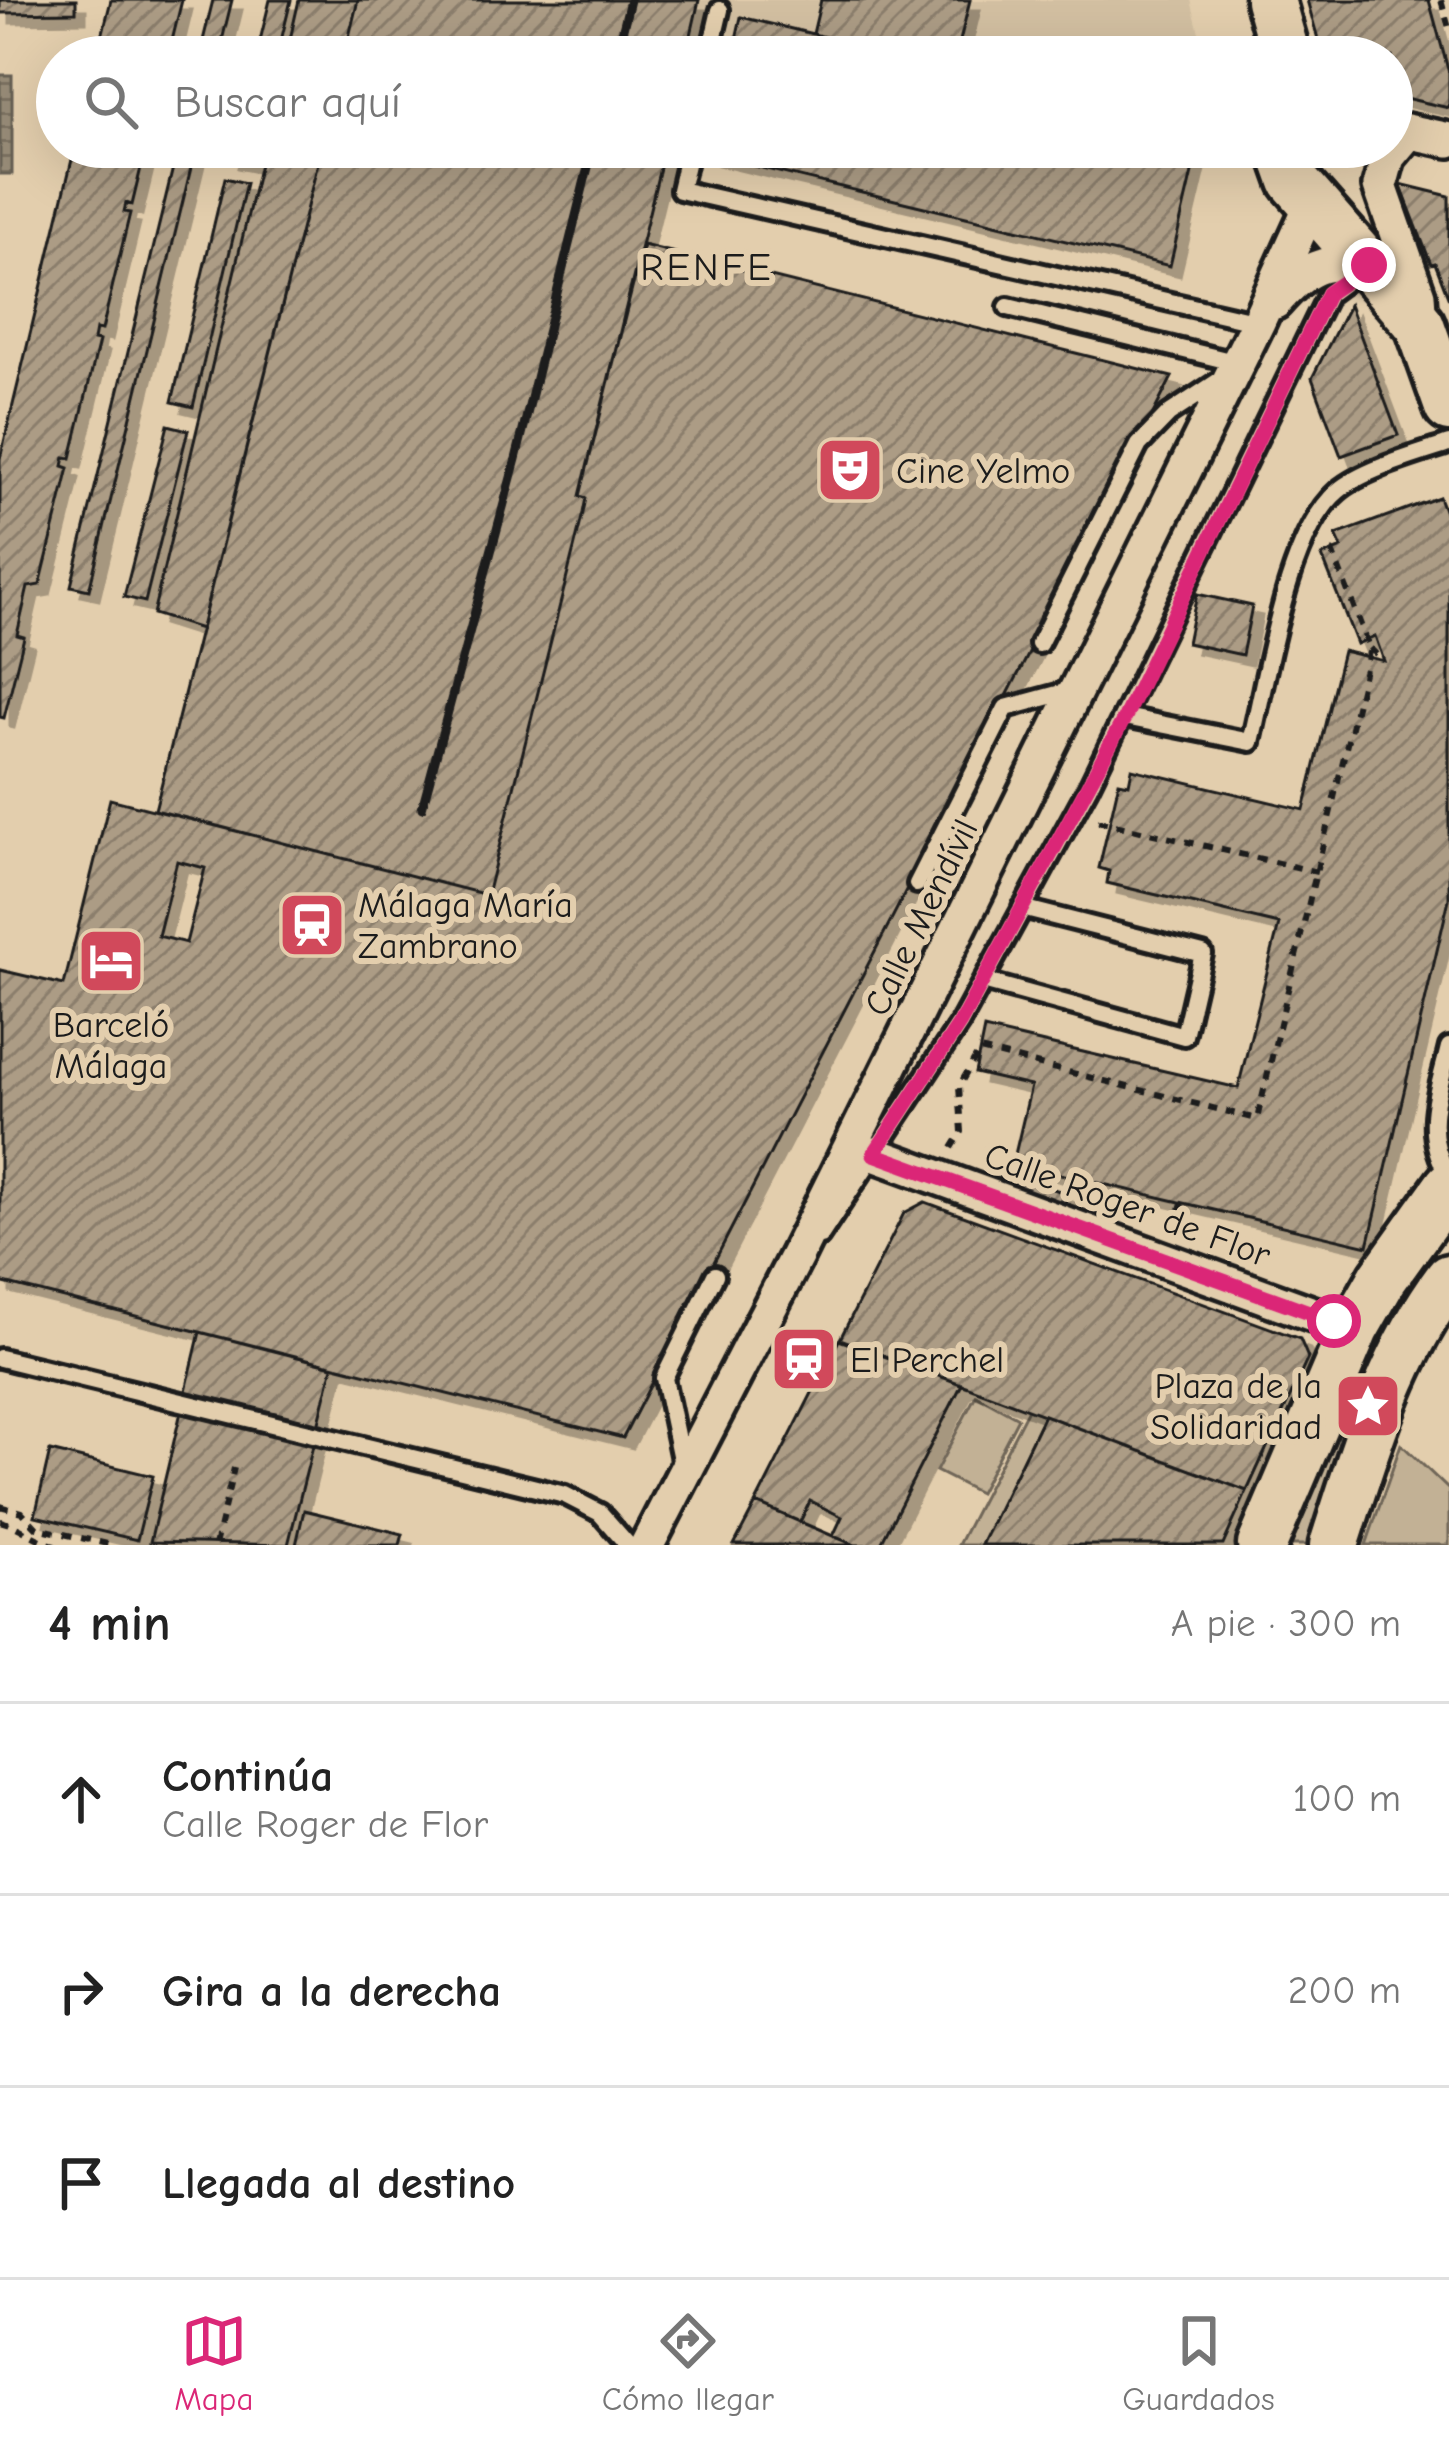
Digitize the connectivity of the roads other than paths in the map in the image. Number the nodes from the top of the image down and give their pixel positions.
1 (1243, 0) edge
2 (1270, 0) edge
3 (720, 10) dead end
4 (714, 36) edge
5 (1252, 36) edge
6 (1280, 36) edge
7 (1413, 132) edge
8 (1449, 140) edge
9 (685, 168) edge
10 (1289, 168) edge
11 (1313, 168) edge
12 (1385, 168) edge
13 (1313, 202) junction
14 (1369, 265) junction
15 (1008, 307) dead end
16 (1258, 322) junction
17 (1420, 325) junction
18 (1236, 367) junction
19 (1449, 407) edge
20 (1449, 444) edge
21 (1040, 644) dead end
22 (1077, 688) junction
23 (1125, 717) junction
24 (917, 884) dead end
25 (1022, 908) junction
26 (983, 981) junction
27 (1449, 1046) edge
28 (874, 1154) junction
29 (1449, 1176) edge
30 (1449, 1186) edge
31 (796, 1255) junction
32 (715, 1274) dead end
33 (1449, 1279) edge
34 (1354, 1329) junction
35 (2, 1361) edge
36 (685, 1476) junction
37 (628, 1545) edge
38 (647, 1545) edge
39 (1262, 1545) edge
40 (1334, 1545) edge

1 - 5 main road
2 - 6 main road
3 - 4 lane
7 - 8 street
9 - 16 lane
10 - 13 main road
11 - 13 main road
12 - 17 street
13 - 14 main road
13 - 16 street, Calle Mendívil
14 - 16 street, Calle Mendívil
14 - 17 main road
14 - 23 lane
15 - 18 lane
16 - 18 street, Calle Mendívil
17 - 19 main road
18 - 21 lane
18 - 22 street, Calle Mendívil
20 - 23 lane
22 - 24 lane
22 - 31 street, Calle Mendívil
23 - 25 lane
25 - 26 lane
25 - 26 lane
26 - 28 lane
27 - 29 lane
28 - 31 lane
28 - 34 street, Calle Roger de Flor
30 - 34 main road
31 - 36 street, Calle Mendívil
32 - 36 lane
33 - 40 main road
34 - 39 main road
35 - 37 lane
36 - 38 street, Calle Mendívil

